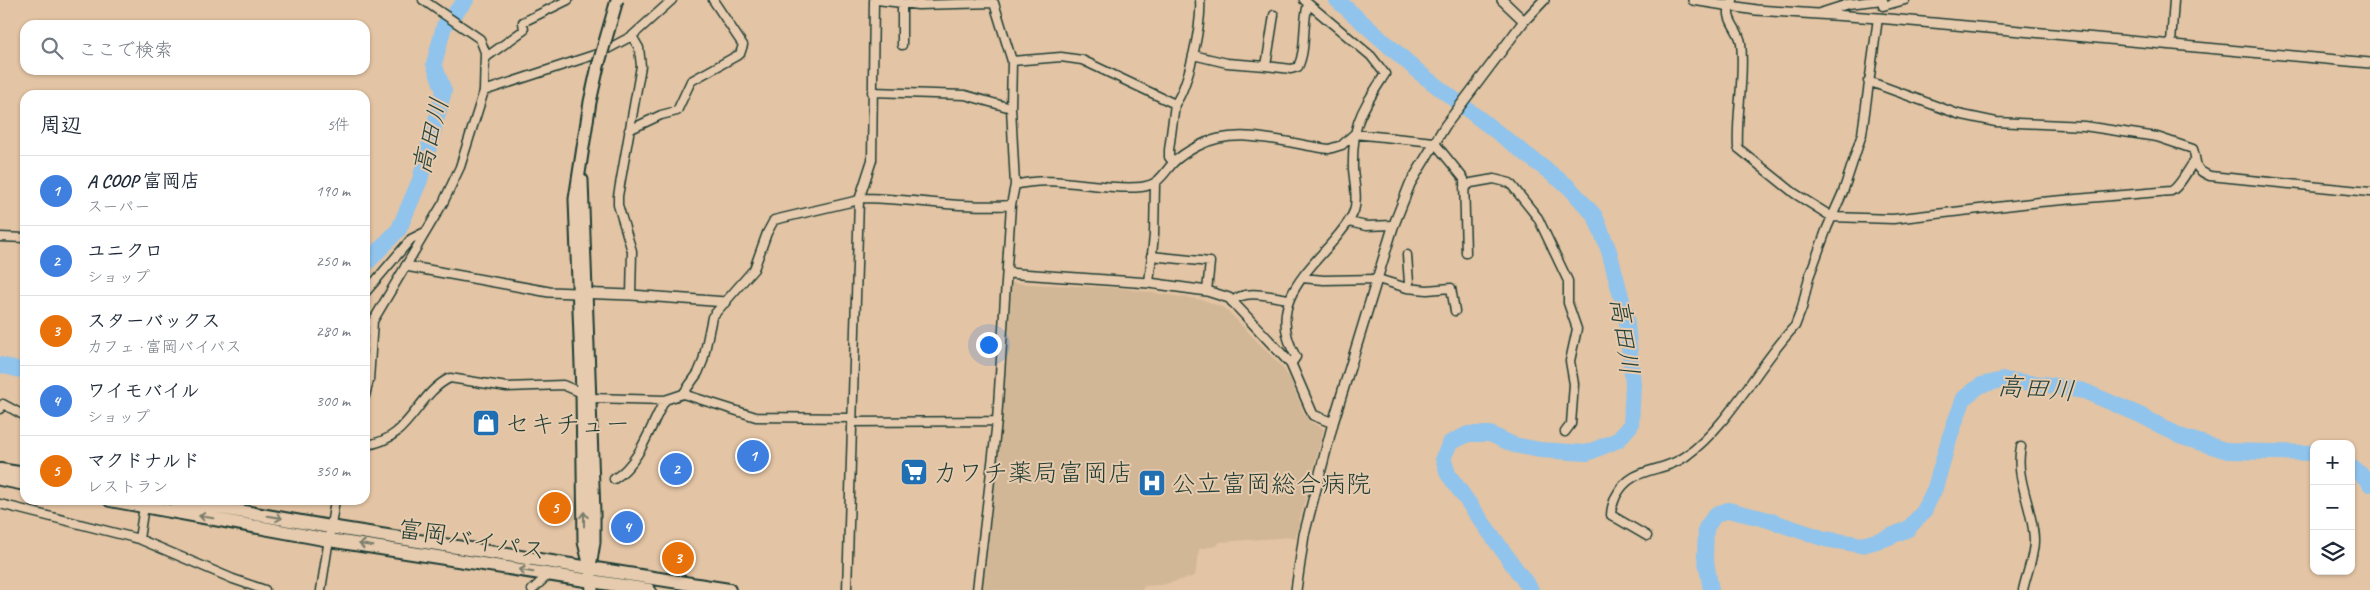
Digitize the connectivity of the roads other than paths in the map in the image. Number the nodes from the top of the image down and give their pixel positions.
1 (424, 0) edge
2 (568, 0) edge
3 (617, 0) edge
4 (672, 0) edge
5 (713, 0) edge
6 (876, 0) edge
7 (1200, 0) edge
8 (1502, 0) edge
9 (1544, 0) edge
10 (1693, 0) edge
11 (1905, 0) edge
12 (2174, 0) edge
13 (1306, 2) edge
14 (1883, 2) edge
15 (1731, 3) edge
16 (902, 5) junction
17 (1815, 14) junction
18 (1274, 15) dead end
19 (1881, 18) junction
20 (1524, 21) junction
21 (632, 36) junction
22 (2171, 43) junction
23 (902, 45) dead end
24 (1193, 55) junction
25 (485, 58) junction
26 (1012, 61) junction
27 (2370, 63) edge
28 (1266, 66) junction
29 (1868, 81) junction
30 (484, 91) junction
31 (872, 92) junction
32 (1175, 104) junction
33 (1011, 108) junction
34 (629, 130) junction
35 (1354, 134) junction
36 (1434, 142) junction
37 (2195, 160) junction
38 (1173, 162) junction
39 (1155, 184) junction
40 (1015, 185) junction
41 (1464, 188) junction
42 (2370, 192) edge
43 (860, 199) junction
44 (1011, 205) junction
45 (1832, 217) junction
46 (1349, 222) junction
47 (1394, 225) junction
48 (426, 231) junction
49 (0, 237) edge
50 (20, 238) edge
51 (1466, 252) dead end
52 (1407, 255) dead end
53 (1151, 256) junction
54 (406, 266) junction
55 (1008, 272) junction
56 (1302, 278) junction
57 (1378, 280) junction
58 (1149, 283) junction
59 (370, 287) edge
60 (1407, 288) junction
61 (1207, 291) junction
62 (582, 292) junction
63 (631, 295) junction
64 (1288, 299) junction
65 (726, 302) junction
66 (1232, 302) junction
67 (1456, 311) dead end
68 (1290, 364) junction
69 (370, 366) edge
70 (684, 394) junction
71 (587, 395) junction
72 (665, 400) junction
73 (0, 409) edge
74 (20, 413) edge
75 (852, 420) junction
76 (997, 421) junction
77 (1333, 422) junction
78 (1565, 432) dead end
79 (370, 445) edge
80 (2021, 446) dead end
81 (0, 470) edge
82 (20, 473) edge
83 (0, 479) edge
84 (614, 479) dead end
85 (20, 483) edge
86 (0, 504) edge
87 (138, 505) edge
88 (198, 505) edge
89 (334, 505) edge
90 (144, 506) junction
91 (330, 533) junction
92 (1647, 536) dead end
93 (139, 539) junction
94 (590, 567) junction
95 (549, 574) junction
96 (592, 586) edge
97 (265, 590) edge
98 (321, 590) edge
99 (532, 590) edge
100 (649, 590) edge
101 (729, 590) edge
102 (848, 590) edge
103 (978, 590) edge
104 (1296, 590) edge
105 (2023, 590) edge

1 - 25 street
2 - 25 street
3 - 62 main road, bridge
4 - 21 street
5 - 34 street
6 - 16 street
6 - 31 street
7 - 24 street
8 - 20 street
9 - 20 street
10 - 15 street
11 - 14 street
12 - 22 street
13 - 28 street
13 - 35 street
14 - 17 street
14 - 19 street
15 - 17 street
15 - 45 street
16 - 23 street
16 - 26 street
17 - 19 street
18 - 28 street
19 - 22 street
19 - 29 street
20 - 36 street
21 - 30 street
21 - 34 street
22 - 27 street
24 - 28 street
24 - 32 street
25 - 30 street
26 - 32 street
26 - 33 street
29 - 37 street
29 - 45 street
30 - 48 street
31 - 33 street
31 - 43 street
32 - 38 street
33 - 40 street
34 - 63 street
35 - 36 street
35 - 38 street
35 - 46 street
36 - 41 street
36 - 47 street
37 - 42 street
37 - 45 street
38 - 39 street
39 - 40 street
39 - 53 street
40 - 44 street
41 - 51 street
41 - 78 street
43 - 44 street
43 - 65 street
43 - 75 street
44 - 55 street
45 - 92 street
46 - 47 street
46 - 56 street
47 - 57 street
48 - 54 street
48 - 59 street
49 - 50 street
52 - 60 street
53 - 58 street
53 - 61 street
54 - 62 street
54 - 69 street
55 - 58 street
55 - 76 street
56 - 57 street
56 - 64 street
57 - 60 street
57 - 77 street
58 - 61 street
60 - 67 street
61 - 66 street
62 - 63 street
62 - 71 main road
63 - 65 street
64 - 66 street
64 - 68 street
65 - 70 street
66 - 68 street
68 - 77 street
70 - 72 street
70 - 75 street
71 - 72 street
71 - 79 street
71 - 94 main road
72 - 84 street
73 - 74 street
75 - 76 street
75 - 102 street
76 - 103 street
77 - 104 street
80 - 105 street
81 - 82 highway
83 - 85 highway
86 - 93 street
87 - 90 highway, 富岡バイパス
88 -> 91 highway, 富岡バイパス
89 - 91 street
91 -> 90 highway, 富岡バイパス
90 - 93 street
91 - 94 highway, 富岡バイパス
95 -> 91 highway, 富岡バイパス
91 - 98 street
93 - 97 street
94 - 96 main road
94 - 101 highway, 富岡バイパス
95 - 96 highway, 富岡バイパス
95 - 99 street
96 - 100 highway, 富岡バイパス

